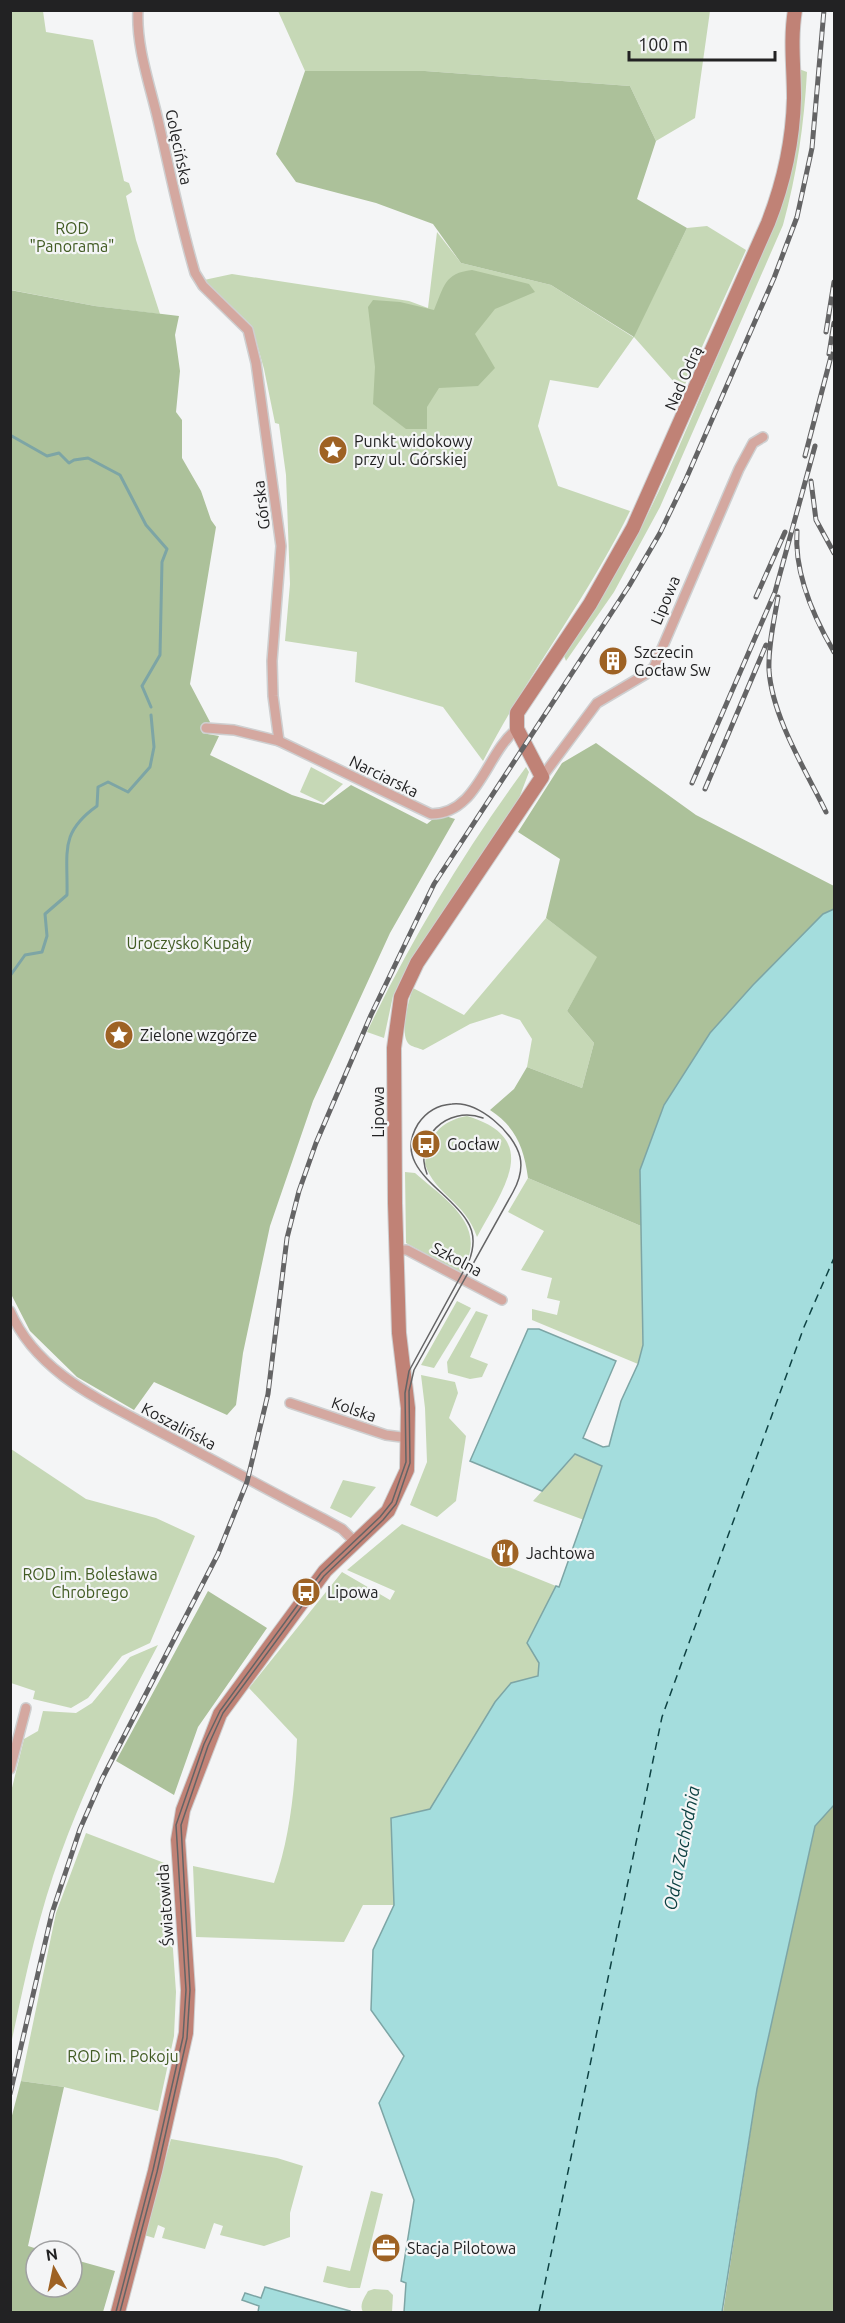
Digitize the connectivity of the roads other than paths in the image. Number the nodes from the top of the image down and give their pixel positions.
1 (138, 10) edge
2 (795, 10) edge
3 (203, 286) joint
4 (763, 437) dead end
5 (206, 728) dead end
6 (517, 729) junction
7 (279, 741) junction
8 (542, 777) junction
9 (396, 1250) junction
10 (502, 1300) dead end
11 (10, 1311) edge
12 (290, 1403) dead end
13 (409, 1438) junction
14 (355, 1542) junction
15 (26, 1708) dead end
16 (10, 1769) edge
17 (118, 2313) edge

1 - 3 street, Golęcińska
2 - 6 street, Nad Odrą
3 - 7 street, Górska
4 - 8 street, Lipowa
5 - 7 street, Narciarska
6 - 7 street, Narciarska
6 - 8 street
8 - 9 street, Lipowa
9 - 10 street, Szkolna
9 - 13 street, Lipowa
11 - 14 street, Koszalińska
12 - 13 street, Kolska
13 - 14 street, Lipowa
14 - 17 street, Światowida
15 - 16 street

